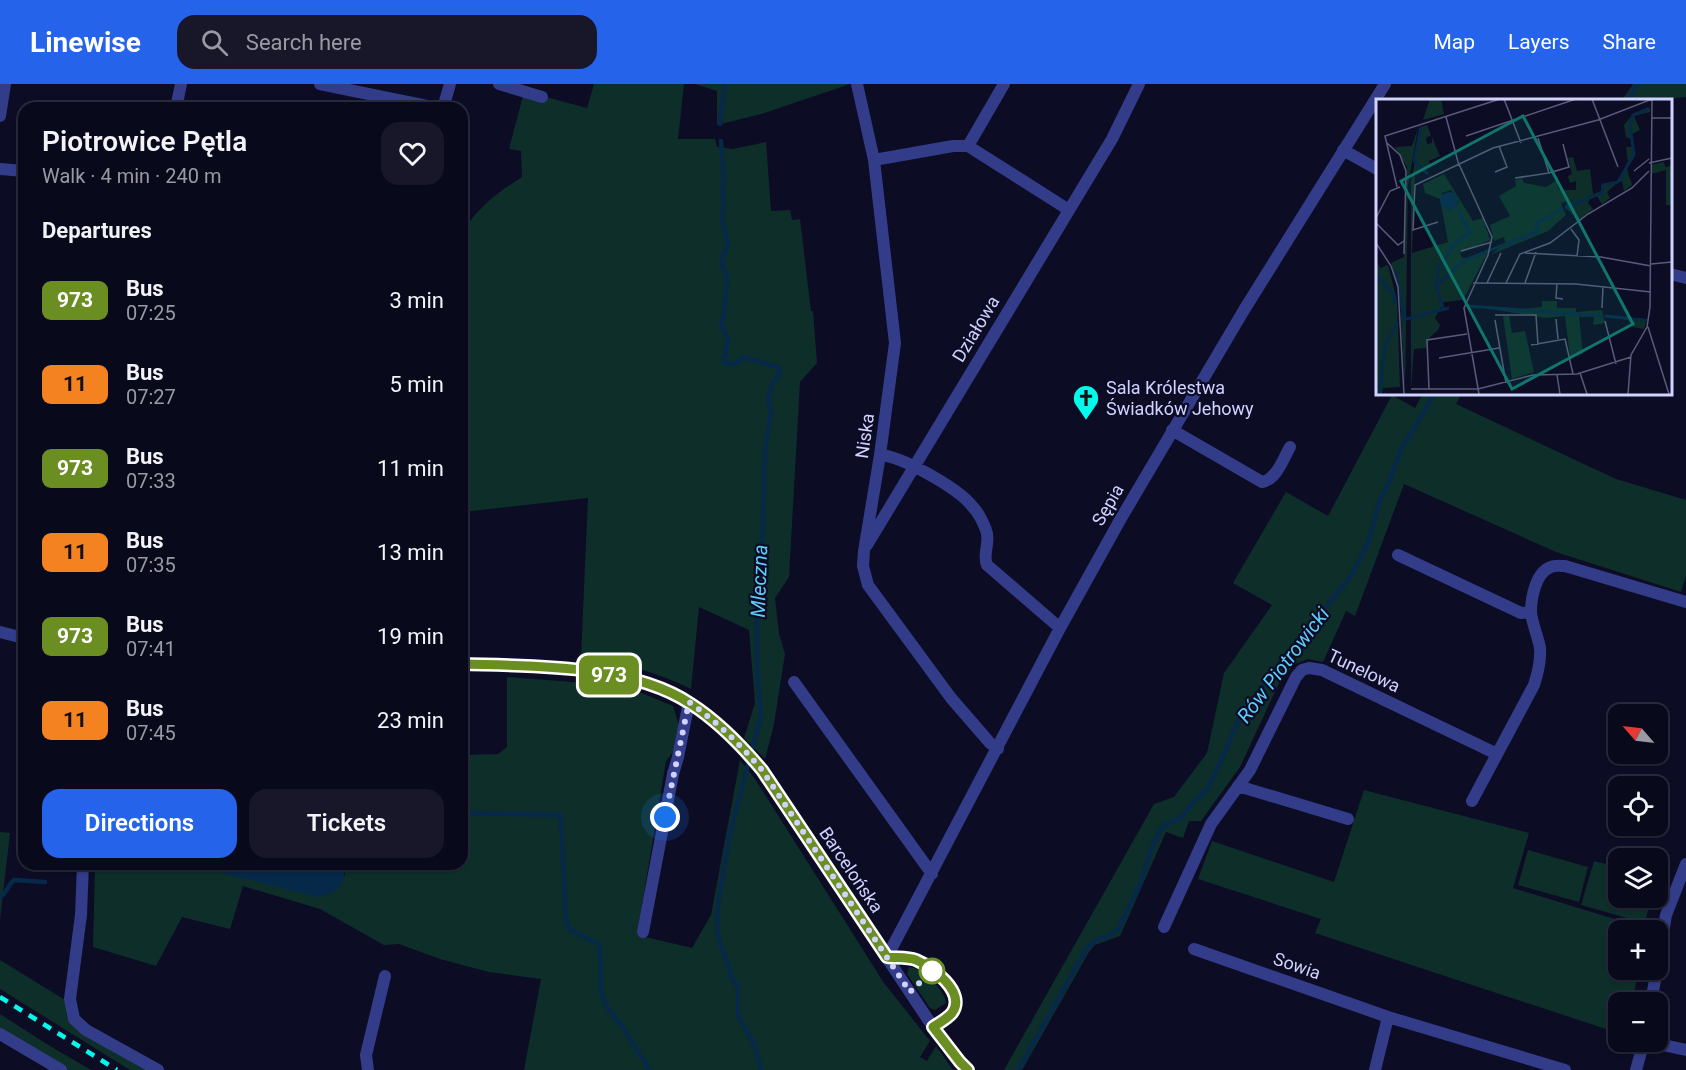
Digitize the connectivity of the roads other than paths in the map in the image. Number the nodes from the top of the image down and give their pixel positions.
1 (5, 84) edge
2 (181, 84) edge
3 (320, 84) edge
4 (450, 84) edge
5 (499, 84) edge
6 (857, 84) edge
7 (1004, 84) edge
8 (1139, 84) edge
9 (1385, 84) edge
10 (542, 97) dead end
11 (177, 102) edge
12 (408, 102) edge
13 (445, 102) edge
14 (0, 116) edge
15 (968, 146) junction
16 (1343, 150) junction
17 (874, 160) junction
18 (1376, 168) edge
19 (0, 169) edge
20 (18, 170) edge
21 (1069, 210) junction
22 (1671, 274) edge
23 (1686, 278) edge
24 (1172, 430) junction
25 (1290, 447) dead end
26 (880, 455) junction
27 (914, 466) junction
28 (864, 551) junction
29 (1398, 555) dead end
30 (1686, 602) edge
31 (1531, 612) junction
32 (1060, 628) junction
33 (0, 632) edge
34 (18, 636) edge
35 (468, 664) edge
36 (794, 682) dead end
37 (689, 702) junction
38 (998, 749) junction
39 (1497, 754) junction
40 (1239, 786) junction
41 (1473, 801) dead end
42 (1348, 819) dead end
43 (1686, 864) edge
44 (83, 870) edge
45 (932, 874) junction
46 (1665, 920) edge
47 (1164, 927) dead end
48 (643, 932) dead end
49 (1194, 949) dead end
50 (887, 957) junction
51 (385, 976) dead end
52 (1388, 1017) junction
53 (0, 1034) edge
54 (1668, 1046) edge
55 (1686, 1050) edge
56 (1641, 1052) edge
57 (40, 1064) edge
58 (61, 1070) edge
59 (158, 1070) edge
60 (368, 1070) edge
61 (968, 1070) edge
62 (1375, 1070) edge
63 (1565, 1070) edge
64 (1636, 1070) edge

1 - 14 street
2 - 11 street
3 - 12 street
4 - 13 street
5 - 10 street
6 - 17 street, Niska
7 - 15 street
8 - 21 street, Działowa
9 - 16 street, Sępia
15 - 17 street
15 - 21 street
16 - 18 street
16 - 24 street, Sępia
17 - 26 street, Niska
19 - 20 street
21 - 27 street, Działowa
22 - 23 street
24 - 25 street
24 - 32 street, Sępia
26 - 27 street
26 - 28 street, Niska
27 - 28 street, Działowa
27 - 32 street
28 - 38 street, Niska
29 - 31 street
30 - 31 street
31 - 39 street
32 - 38 street, Sępia
33 - 34 street
35 - 37 street, Barcelońska
36 - 45 street
37 - 48 street
37 - 50 street, Barcelońska
38 - 45 street, Sępia
39 - 40 street, Tunelowa
39 - 41 street
40 - 42 street
40 - 47 street, Tunelowa
43 - 46 street
44 - 59 street
45 - 50 street, Sępia
49 - 52 street, Sowia
50 - 61 street, Barcelońska
51 - 60 street
52 - 62 street
52 - 63 street, Sowia
53 - 57 street
54 - 55 street
56 - 64 street
57 - 58 street

